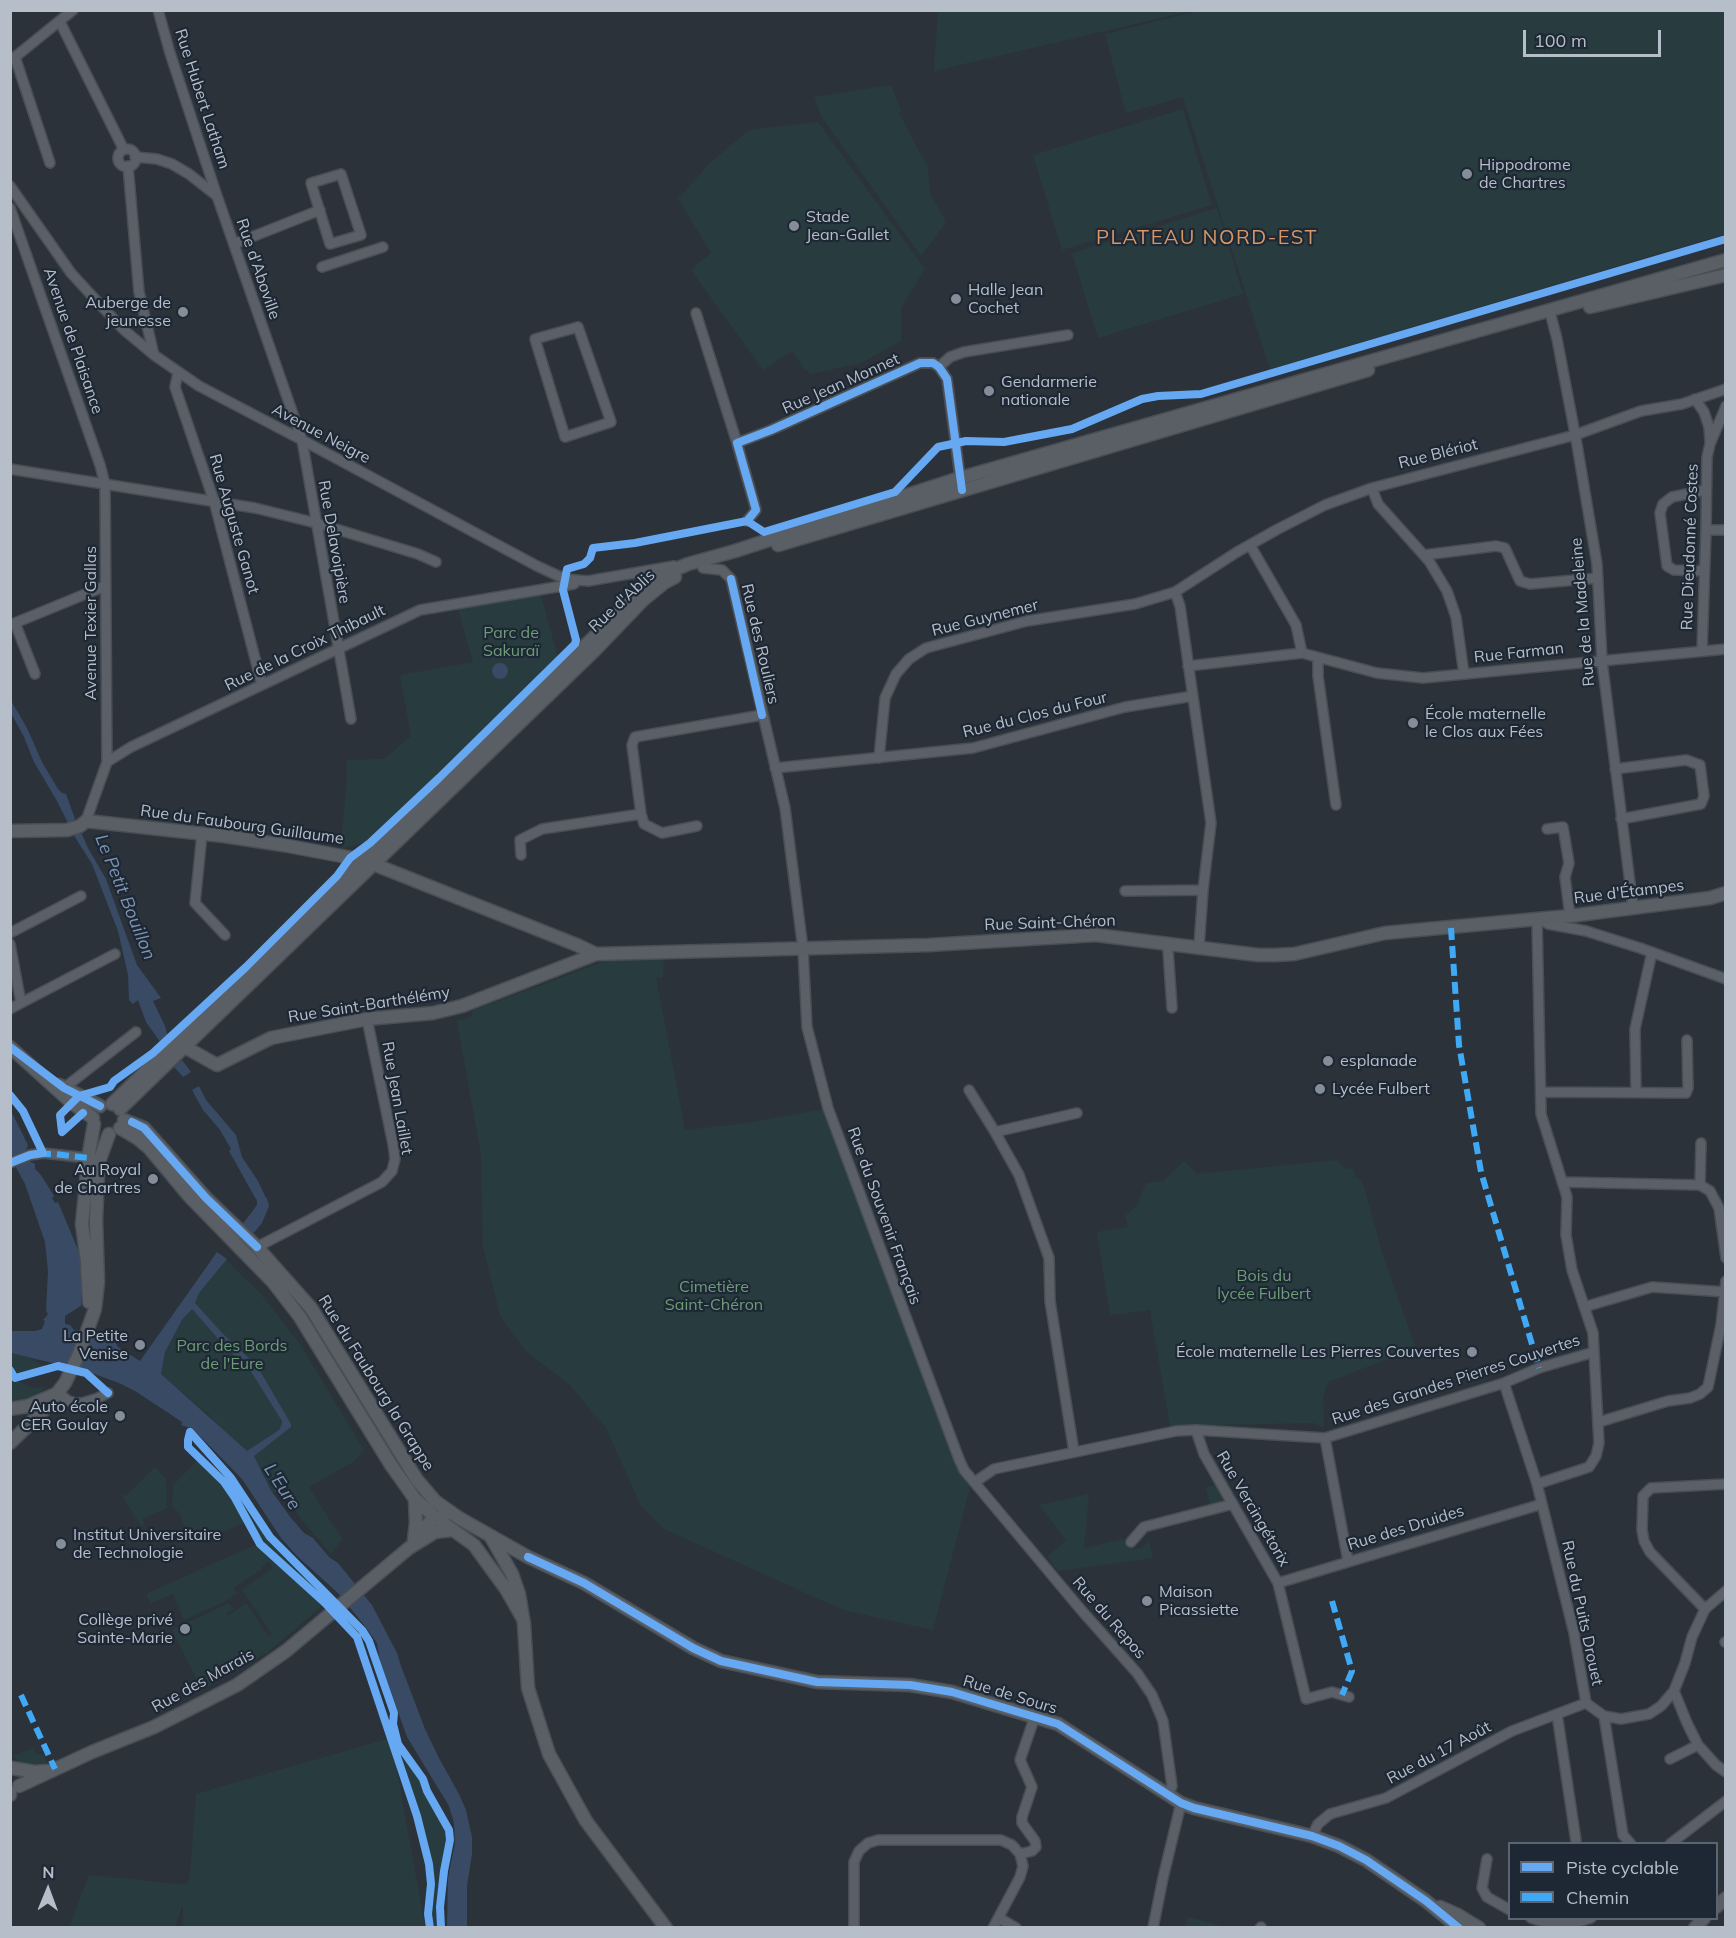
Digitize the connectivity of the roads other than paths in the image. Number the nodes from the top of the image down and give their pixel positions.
1 (73, 10) edge
2 (158, 10) edge
3 (60, 22) junction
4 (124, 150) junction
5 (135, 157) junction
6 (50, 163) dead end
7 (128, 166) junction
8 (10, 186) edge
9 (217, 196) junction
10 (10, 208) edge
11 (320, 210) junction
12 (234, 244) junction
13 (383, 247) dead end
14 (1725, 260) edge
15 (322, 267) dead end
16 (1725, 274) edge
17 (696, 313) dead end
18 (1551, 316) junction
19 (1068, 334) dead end
20 (543, 337) joint
21 (154, 355) junction
22 (939, 367) junction
23 (178, 373) junction
24 (1725, 389) edge
25 (1710, 394) junction
26 (1695, 399) junction
27 (1724, 408) edge
28 (1575, 435) junction
29 (302, 440) junction
30 (737, 443) junction
31 (1710, 444) junction
32 (10, 469) edge
33 (105, 484) junction
34 (961, 484) junction
35 (1372, 488) junction
36 (1706, 490) junction
37 (214, 501) junction
38 (747, 521) dead end
39 (316, 523) junction
40 (1707, 530) junction
41 (1725, 530) edge
42 (1250, 545) junction
43 (1424, 555) junction
44 (436, 562) dead end
45 (703, 568) junction
46 (686, 569) junction
47 (1704, 571) junction
48 (641, 572) junction
49 (1598, 578) junction
50 (588, 581) junction
51 (659, 581) junction
52 (105, 586) junction
53 (1175, 592) junction
54 (13, 624) edge
55 (337, 649) junction
56 (1725, 649) edge
57 (1702, 651) junction
58 (1302, 653) junction
59 (1318, 658) junction
60 (1602, 661) junction
61 (1188, 666) junction
62 (35, 674) dead end
63 (1464, 674) junction
64 (262, 685) junction
65 (1193, 696) junction
66 (762, 715) junction
67 (351, 719) dead end
68 (879, 758) junction
69 (107, 762) junction
70 (775, 768) junction
71 (1614, 769) junction
72 (1336, 806) dead end
73 (641, 814) junction
74 (1621, 819) junction
75 (79, 825) junction
76 (697, 826) dead end
77 (1546, 829) dead end
78 (10, 831) edge
79 (202, 834) junction
80 (521, 855) dead end
81 (369, 862) junction
82 (1203, 890) junction
83 (1125, 891) dead end
84 (1725, 893) edge
85 (81, 896) dead end
86 (1633, 908) junction
87 (1573, 916) junction
88 (1538, 919) junction
89 (1586, 931) junction
90 (10, 933) edge
91 (225, 935) dead end
92 (1170, 943) junction
93 (10, 944) edge
94 (1199, 947) junction
95 (803, 949) junction
96 (1652, 952) junction
97 (115, 954) dead end
98 (596, 954) junction
99 (1725, 979) edge
100 (21, 1003) junction
101 (1172, 1008) dead end
102 (10, 1009) edge
103 (367, 1019) junction
104 (136, 1032) dead end
105 (1687, 1040) dead end
106 (10, 1047) edge
107 (185, 1047) junction
108 (64, 1088) junction
109 (969, 1090) dead end
110 (1541, 1092) junction
111 (1636, 1092) junction
112 (1077, 1113) dead end
113 (117, 1117) junction
114 (93, 1121) junction
115 (995, 1132) junction
116 (1701, 1143) dead end
117 (88, 1158) junction
118 (11, 1163) edge
119 (1562, 1182) junction
120 (1700, 1185) junction
121 (257, 1247) junction
122 (1725, 1258) edge
123 (1725, 1281) edge
124 (1725, 1292) edge
125 (1584, 1307) junction
126 (88, 1330) junction
127 (1594, 1352) junction
128 (1504, 1383) junction
129 (58, 1393) junction
130 (108, 1393) dead end
131 (10, 1409) edge
132 (1599, 1422) junction
133 (1196, 1430) junction
134 (1325, 1438) junction
135 (10, 1443) edge
136 (1074, 1452) junction
137 (975, 1482) junction
138 (1537, 1484) junction
139 (1725, 1484) edge
140 (415, 1499) junction
141 (435, 1501) junction
142 (1233, 1504) junction
143 (1542, 1504) junction
144 (435, 1517) junction
145 (459, 1518) junction
146 (453, 1530) junction
147 (435, 1532) junction
148 (490, 1536) junction
149 (1131, 1542) dead end
150 (412, 1543) junction
151 (474, 1545) junction
152 (498, 1550) junction
153 (528, 1557) junction
154 (1348, 1561) junction
155 (512, 1574) junction
156 (1278, 1583) junction
157 (1725, 1591) edge
158 (1705, 1610) junction
159 (522, 1617) junction
160 (1674, 1691) junction
161 (1349, 1697) dead end
162 (1586, 1703) junction
163 (1557, 1714) junction
164 (1035, 1716) junction
165 (1604, 1716) junction
166 (1698, 1745) junction
167 (1670, 1759) dead end
168 (13, 1769) edge
169 (52, 1771) junction
170 (1725, 1772) edge
171 (13, 1792) edge
172 (1168, 1794) junction
173 (1725, 1801) edge
174 (1181, 1803) junction
175 (1312, 1836) junction
176 (1576, 1841) dead end
177 (1629, 1842) edge
178 (1673, 1842) edge
179 (1020, 1854) junction
180 (1486, 1859) dead end
181 (1426, 1901) junction
182 (1508, 1909) edge
183 (999, 1918) junction
184 (1537, 1920) edge
185 (1585, 1920) edge
186 (666, 1928) edge
187 (854, 1928) edge
188 (993, 1928) edge
189 (1016, 1928) edge
190 (1153, 1928) edge
191 (1459, 1928) edge
192 (1479, 1928) edge

1 - 3 street
2 - 9 street, Rue Hubert Latham
3 - 4 street
3 - 6 street
4 - 5 street
4 - 7 street
5 - 7 street
5 - 9 street
7 - 21 street
8 - 21 street, Avenue Neigre
9 - 12 street, Rue d'Aboville
10 - 33 street, Avenue de Plaisance
11 - 11 street
11 - 12 street
12 - 29 street, Rue d'Aboville
13 - 15 street
14 - 34 main road
16 - 18 main road
17 - 30 street
18 - 28 street, Rue de la Madeleine
18 - 34 main road
19 - 22 street
20 - 20 street
21 - 23 street, Avenue Neigre
22 - 30 street, Rue Jean Monnet
22 - 34 street
23 - 29 street, Avenue Neigre
23 - 37 street, Rue Auguste Ganot
24 - 25 street, Rue Blériot
25 - 26 street, Rue Blériot
25 - 27 street, Rue Dieudonné Costes
26 - 28 street, Rue Blériot
26 - 31 street, Rue Dieudonné Costes
27 - 31 street, Rue Dieudonné Costes
28 - 35 street, Rue Blériot
28 - 49 street, Rue de la Madeleine
29 - 39 street, Rue Delavoipière
29 - 50 street, Avenue Neigre
30 - 38 street
31 - 36 street, Rue Dieudonné Costes
32 - 33 street
33 - 37 street
33 - 52 street, Avenue Texier Gallas
34 - 45 main road
34 - 46 main road
35 - 42 street, Rue Blériot
35 - 43 street
36 - 40 street, Rue Dieudonné Costes
36 - 47 street
37 - 39 street
37 - 64 street, Rue Auguste Ganot
39 - 44 street
39 - 55 street, Rue Delavoipière
40 - 41 street
40 - 47 street, Rue Dieudonné Costes
42 - 53 street, Rue Blériot
42 - 58 street
43 - 49 street
43 - 63 street
45 - 46 main road
45 - 66 street, Rue des Rouliers
46 - 48 street, Avenue Neigre
46 - 51 main road, Rue d'Ablis
47 - 57 street, Rue Dieudonné Costes
48 - 50 street, Avenue Neigre
48 - 51 street
49 - 60 street, Rue de la Madeleine
50 - 55 street, Rue de la Croix Thibault
51 - 81 main road, Rue d'Ablis
51 - 81 main road, Rue d'Ablis
52 - 54 street
52 - 69 street, Avenue Texier Gallas
53 - 61 street
53 - 68 street, Rue Guynemer
54 - 62 street
55 - 64 street, Rue de la Croix Thibault
55 - 67 street, Rue Delavoipière
56 - 57 street, Rue Farman
57 - 60 street, Rue Farman
58 - 59 street, Rue Farman
58 - 61 street
59 - 63 street, Rue Farman
59 - 72 street
60 - 63 street, Rue Farman
60 - 71 street, Rue de la Madeleine
61 - 65 street
64 - 69 street, Rue de la Croix Thibault
65 - 68 street, Rue du Clos du Four
65 - 82 street
66 - 70 street, Rue des Rouliers
66 - 73 street
68 - 70 street, Rue du Clos du Four
69 - 75 street
70 - 95 street, Rue des Rouliers
71 - 74 street, Rue de la Madeleine
71 - 74 street
73 - 76 street
73 - 80 street
74 - 86 street, Rue de la Madeleine
75 - 78 main road, Rue du Faubourg Guillaume
75 - 79 main road, Rue du Faubourg Guillaume
77 - 87 street
79 - 81 main road, Rue du Faubourg Guillaume
79 - 91 street
81 - 98 main road, Rue du Faubourg Guillaume
81 - 107 main road, Rue d'Ablis
81 - 113 main road, Rue d'Ablis
82 - 83 street
82 - 94 street
84 - 86 main road, Rue d'Étampes
85 - 90 street
86 - 87 main road, Rue d'Étampes
87 - 88 main road, Rue d'Étampes
87 - 89 street
88 - 89 street
88 - 94 main road, Rue Saint-Chéron
88 - 110 street
89 - 96 street
92 - 94 main road, Rue Saint-Chéron
92 - 95 main road, Rue Saint-Chéron
92 - 101 street
93 - 100 street
95 - 98 main road, Rue Saint-Chéron
95 - 137 street, Rue du Souvenir Français
96 - 99 street
96 - 111 street
97 - 100 street
98 - 103 main road, Rue Saint-Barthélémy
100 - 102 street
103 - 107 main road, Rue Saint-Barthélémy
103 - 121 street, Rue Jean Laillet
104 - 108 street
105 - 111 street
106 - 108 main road
106 - 114 main road
107 - 113 main road, Rue d'Ablis
108 - 113 main road
109 - 115 street
110 - 111 street
110 - 119 street
112 - 115 street
113 - 114 main road
113 - 114 main road
113 - 121 main road, Rue du Faubourg la Grappe
113 - 126 main road
113 - 140 main road, Rue du Faubourg la Grappe
114 - 117 main road
115 - 136 street
116 - 120 street
117 - 118 street
117 - 126 main road
119 - 120 street
119 - 125 street
120 - 122 street
121 - 141 main road, Rue du Faubourg la Grappe
123 - 124 street
124 - 125 street
124 - 132 street
125 - 127 street
126 - 129 main road
127 - 128 street, Rue des Grandes Pierres Couvertes
127 - 132 street
128 - 134 street, Rue des Grandes Pierres Couvertes
128 - 138 street, Rue du Puits Drouet
129 - 130 street
129 - 131 main road
129 - 135 main road
132 - 138 street
133 - 134 street, Rue des Grandes Pierres Couvertes
133 - 136 street, Rue des Grandes Pierres Couvertes
133 - 142 street, Rue Vercingétorix
134 - 154 street
136 - 137 street, Rue des Grandes Pierres Couvertes
137 - 172 street, Rue du Repos
138 - 143 street, Rue du Puits Drouet
139 - 158 street
140 - 144 main road, Rue du Faubourg la Grappe
140 - 150 main road
141 - 144 main road
141 - 145 main road, Rue du Faubourg la Grappe
142 - 149 street
142 - 156 street, Rue Vercingétorix
143 - 154 street, Rue des Druides
143 - 162 street, Rue du Puits Drouet
144 - 145 main road
144 - 146 main road, Rue du Faubourg la Grappe
144 - 147 main road
144 - 150 main road, Rue des Marais
145 - 148 main road, Rue du Faubourg la Grappe
146 - 147 main road, Rue des Marais
146 - 151 main road, Rue du Faubourg la Grappe
147 - 150 main road, Rue des Marais
148 - 152 main road, Rue du Faubourg la Grappe
148 - 153 main road, Rue de Sours
150 - 169 main road, Rue des Marais
151 - 152 main road, Rue de Sours
151 - 159 main road, Rue du Faubourg la Grappe
152 - 153 main road, Rue de Sours
152 - 155 main road, Rue du Faubourg la Grappe
153 - 155 main road
153 - 164 main road, Rue de Sours
154 - 156 street, Rue des Druides
155 - 159 main road, Rue du Faubourg la Grappe
156 - 161 street, Rue Vercingétorix
157 - 158 street
158 - 160 street
159 - 186 main road, Rue du Faubourg la Grappe
160 - 165 street
160 - 166 street
162 - 163 street, Rue du 17 Août
162 - 165 street, Rue du Puits Drouet
163 - 175 street, Rue du 17 Août
163 - 176 street
164 - 172 main road, Rue de Sours
164 - 179 street
165 - 177 street
166 - 167 street
166 - 170 street
168 - 169 main road, Rue des Marais
168 - 171 main road
169 - 171 main road, Rue des Marais
172 - 174 main road, Rue de Sours
173 - 178 street
174 - 175 main road, Rue de Sours
174 - 190 street
175 - 181 main road, Rue de Sours
179 - 183 street
179 - 187 street
180 - 182 street
181 - 191 main road, Rue de Sours
181 - 192 main road, Rue de Sours
183 - 188 street
183 - 189 street
184 - 185 street

